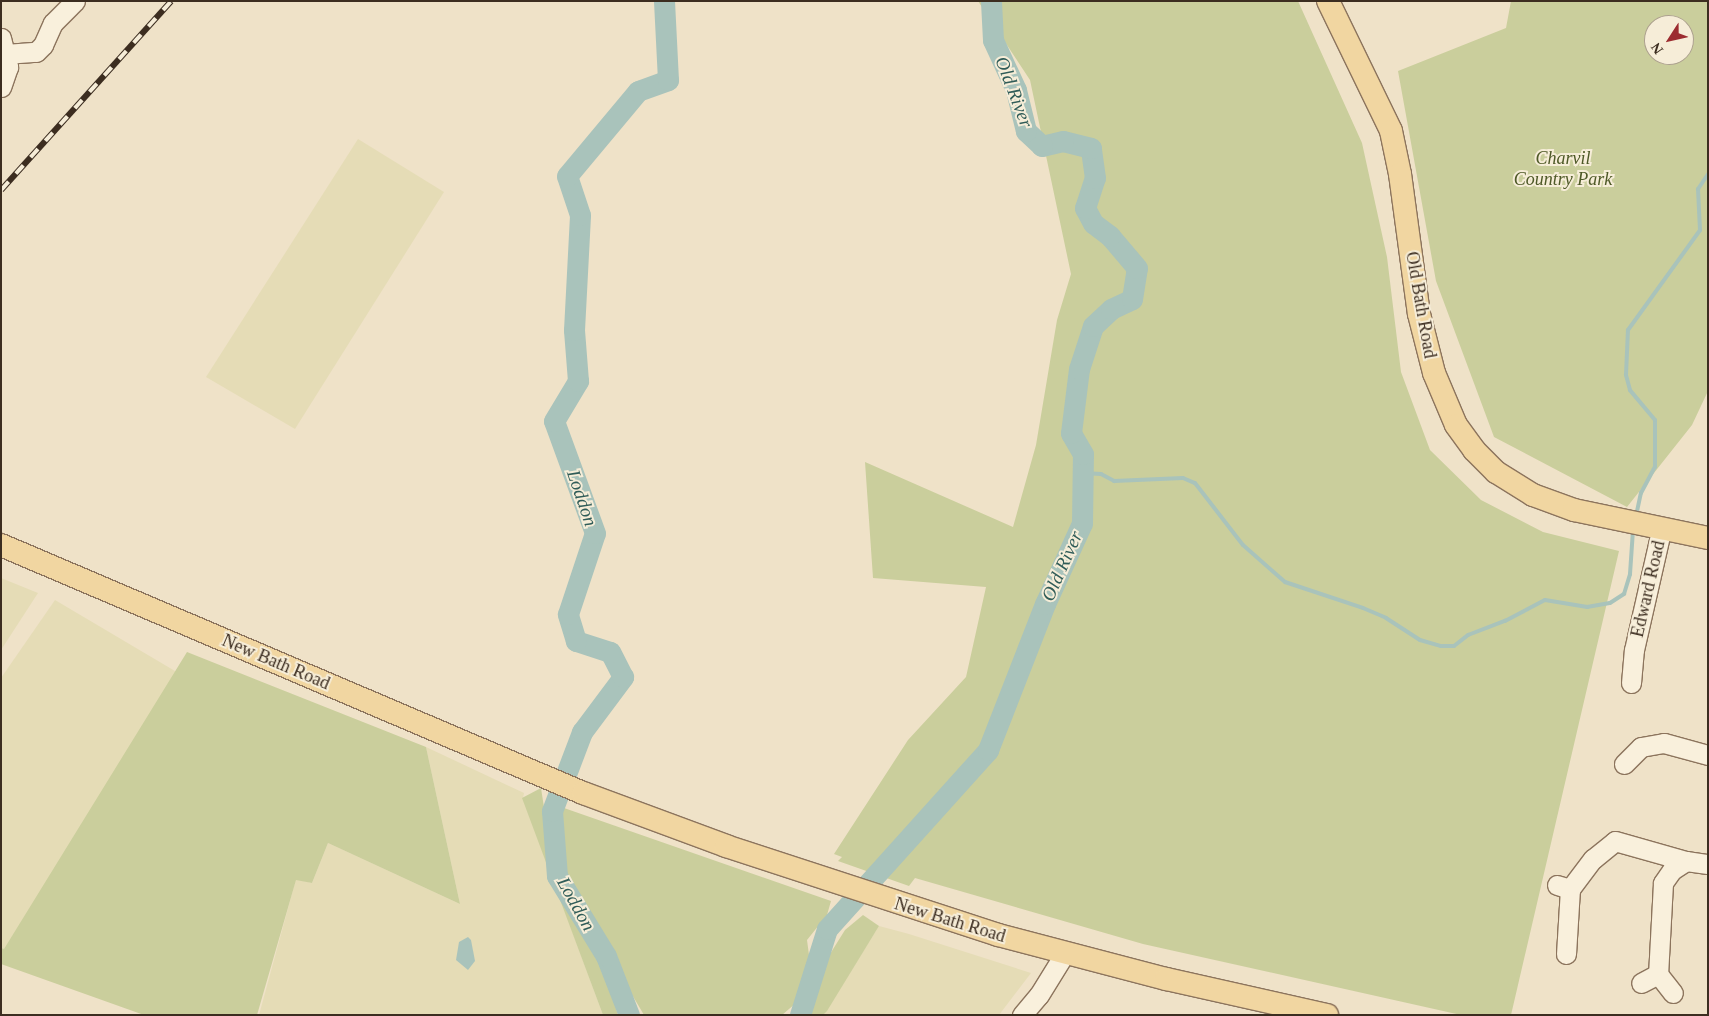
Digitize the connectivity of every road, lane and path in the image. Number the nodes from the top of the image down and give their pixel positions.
1 (75, 1) edge
2 (1328, 1) edge
3 (3, 46) edge
4 (1, 87) edge
5 (1655, 526) junction
6 (1708, 538) edge
7 (1, 545) edge
8 (1631, 683) dead end
9 (1708, 755) edge
10 (1624, 764) dead end
11 (1686, 861) junction
12 (1708, 864) edge
13 (1065, 953) junction
14 (1566, 954) dead end
15 (1658, 974) junction
16 (1641, 984) dead end
17 (1673, 993) dead end
18 (1022, 1015) edge
19 (1327, 1015) edge

1 - 3 street
2 - 5 main road, Old Bath Road
3 - 4 street
5 - 6 main road, Old Bath Road
5 - 8 street, Edward Road
7 - 13 main road, New Bath Road
9 - 10 street
11 - 12 street
11 - 14 street
11 - 15 street
13 - 18 street
13 - 19 main road, New Bath Road
15 - 16 street
15 - 17 street

